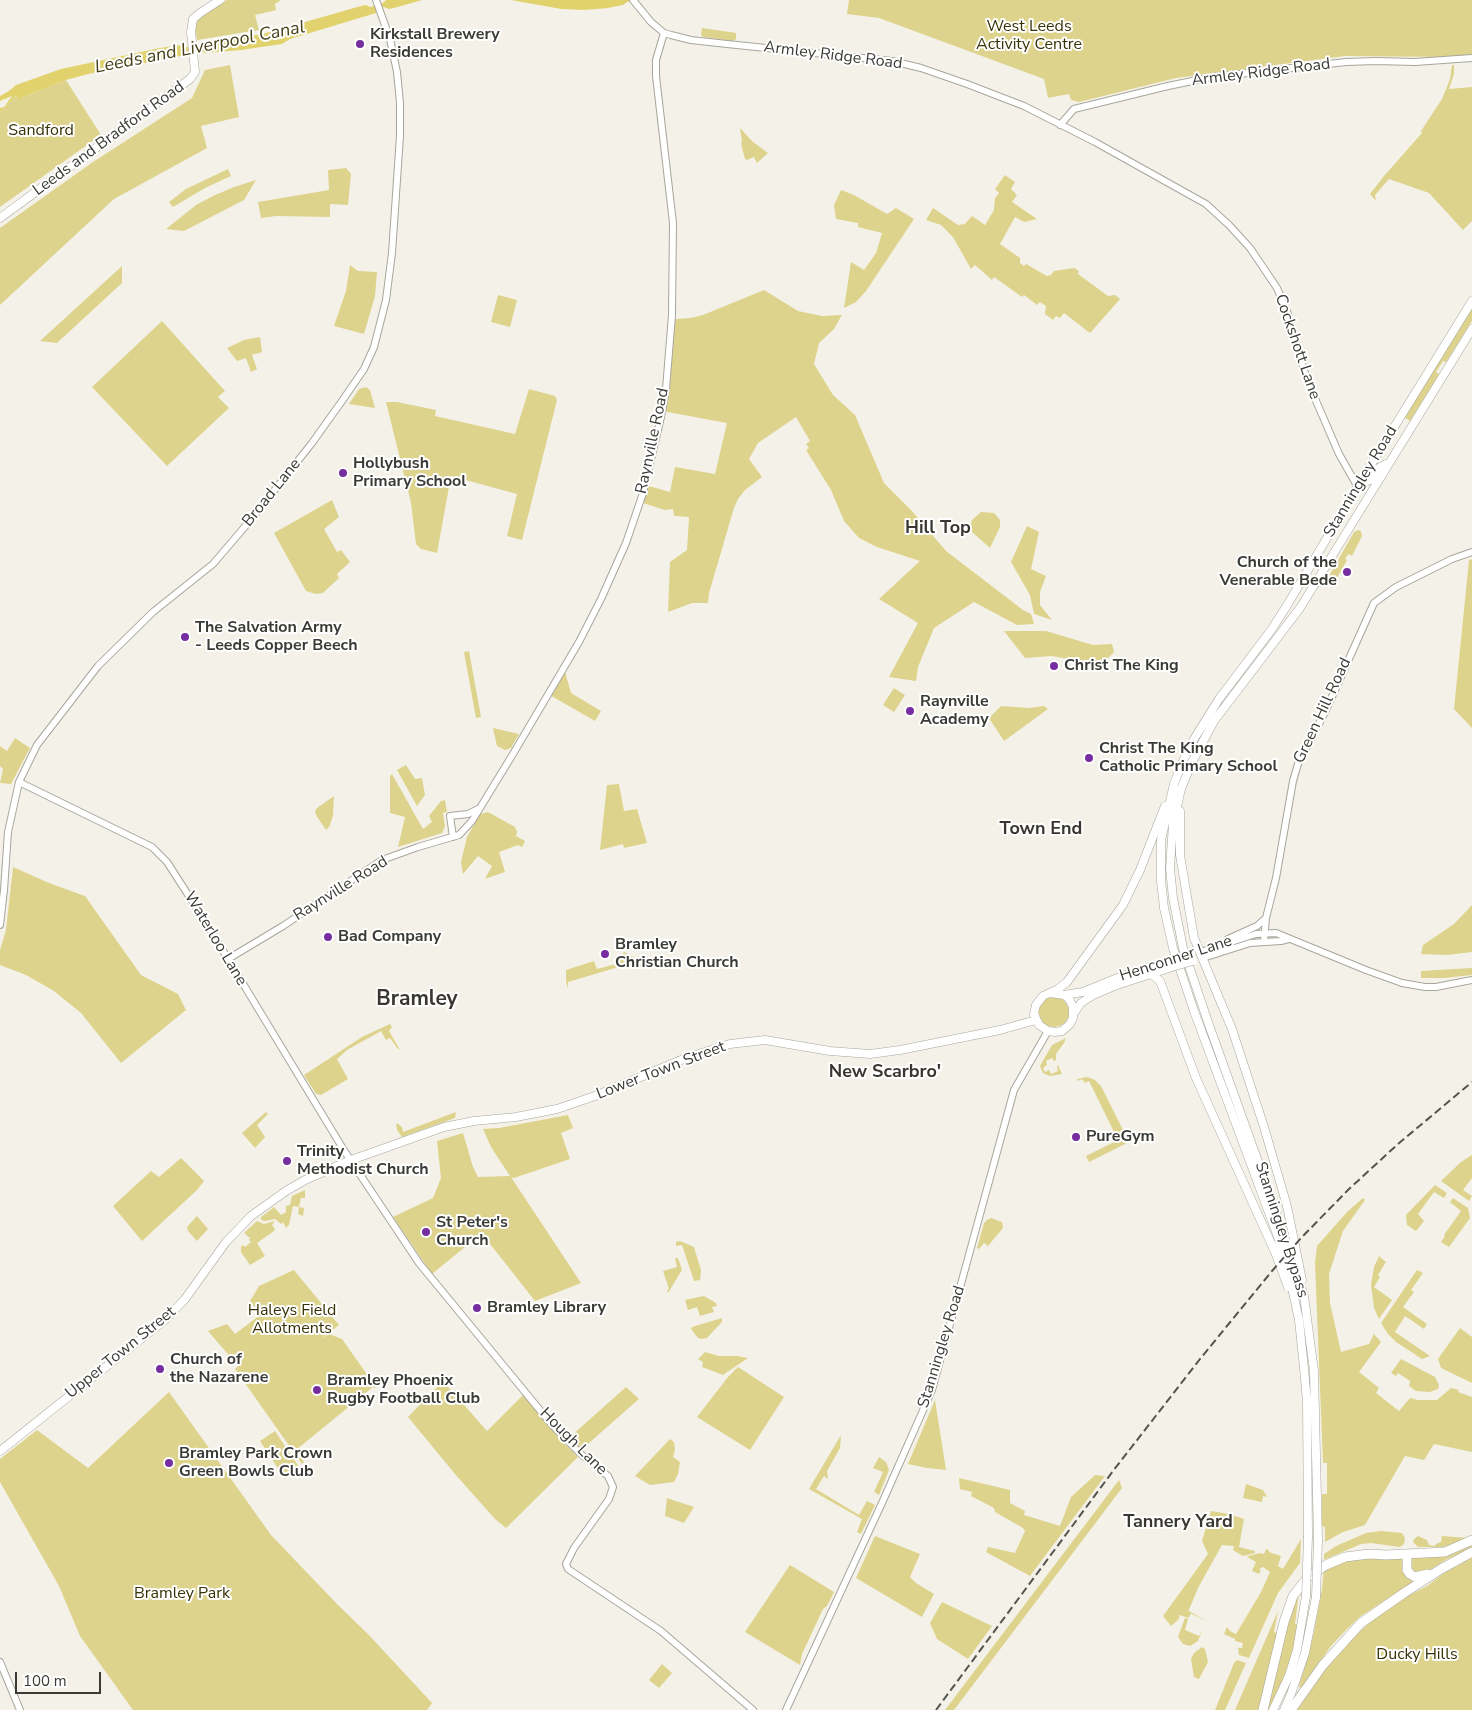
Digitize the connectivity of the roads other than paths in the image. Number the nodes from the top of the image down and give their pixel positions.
1 (220, 0) edge
2 (376, 0) edge
3 (634, 1) edge
4 (664, 33) junction
5 (1472, 58) edge
6 (1060, 125) junction
7 (1095, 142) joint
8 (0, 218) edge
9 (1472, 300) edge
10 (1472, 329) edge
11 (1406, 435) junction
12 (1389, 436) junction
13 (1388, 463) junction
14 (1359, 484) junction
15 (1365, 502) junction
16 (1472, 552) edge
17 (19, 782) junction
18 (1181, 789) junction
19 (1172, 791) junction
20 (478, 810) junction
21 (453, 837) junction
22 (1266, 918) junction
23 (0, 925) edge
24 (1264, 933) junction
25 (1289, 939) junction
26 (1264, 942) junction
27 (1219, 945) junction
28 (1201, 955) junction
29 (228, 960) junction
30 (1171, 964) junction
31 (1151, 974) junction
32 (1472, 980) edge
33 (1050, 993) junction
34 (1064, 995) junction
35 (1074, 1013) junction
36 (1036, 1020) junction
37 (1048, 1031) junction
38 (351, 1160) junction
39 (1304, 1296) junction
40 (1299, 1320) junction
41 (0, 1451) edge
42 (1472, 1540) edge
43 (1472, 1552) edge
44 (1407, 1554) junction
45 (1441, 1569) junction
46 (0, 1662) edge
47 (20, 1710) edge
48 (753, 1710) edge
49 (786, 1710) edge
50 (1263, 1710) edge
51 (1273, 1710) edge
52 (1284, 1710) edge
53 (1291, 1710) edge

1 - 8 main road, Leeds and Bradford Road
2 - 17 street, Broad Lane
3 - 4 street, Armley Ridge Road
4 - 6 street, Armley Ridge Road
4 - 20 street, Raynville Road
5 - 6 street, Armley Ridge Road
6 - 7 street, Armley Ridge Road
7 - 14 street, Cockshott Lane
9 - 12 main road, Stanningley Road
10 - 11 main road, Stanningley Road
11 - 12 main road
11 - 13 main road, Stanningley Road
12 - 14 main road, Stanningley Road
13 - 14 main road
13 - 15 main road, Stanningley Road
14 - 15 main road
14 - 19 main road, Stanningley Road
15 - 18 main road, Stanningley Road
16 - 22 street, Green Hill Road
17 - 23 street, Broad Lane
17 - 29 street, Waterloo Lane
18 - 28 main road
18 - 39 main road, Stanningley Bypass
19 - 33 main road
19 - 40 main road, Stanningley Bypass
20 - 21 street, Raynville Road
20 - 21 street
21 - 29 street, Raynville Road
22 - 24 street, Green Hill Road
22 - 27 street
24 - 25 street, Henconner Lane
24 - 26 street, Green Hill Road
24 - 27 street, Henconner Lane
25 - 26 street, Henconner Lane
25 - 32 street, Henconner Lane
26 - 28 street, Henconner Lane
27 - 28 street, Henconner Lane
28 - 30 main road, Henconner Lane, bridge
28 - 39 main road
29 - 38 street, Waterloo Lane
30 - 31 main road, Henconner Lane
30 - 34 main road, Henconner Lane
31 - 35 main road, Henconner Lane
31 - 40 main road
33 - 34 main road
33 - 36 main road
34 - 35 main road
35 - 37 main road
36 - 37 main road
36 - 38 main road, Lower Town Street
37 - 49 street, Stanningley Road
38 - 41 main road, Upper Town Street
38 - 48 street, Hough Lane
39 - 52 main road, Stanningley Bypass, bridge
40 - 51 main road, Stanningley Bypass, bridge
42 - 44 highway
43 - 45 highway
44 - 45 highway
44 - 50 highway
45 - 53 highway
46 - 47 street

